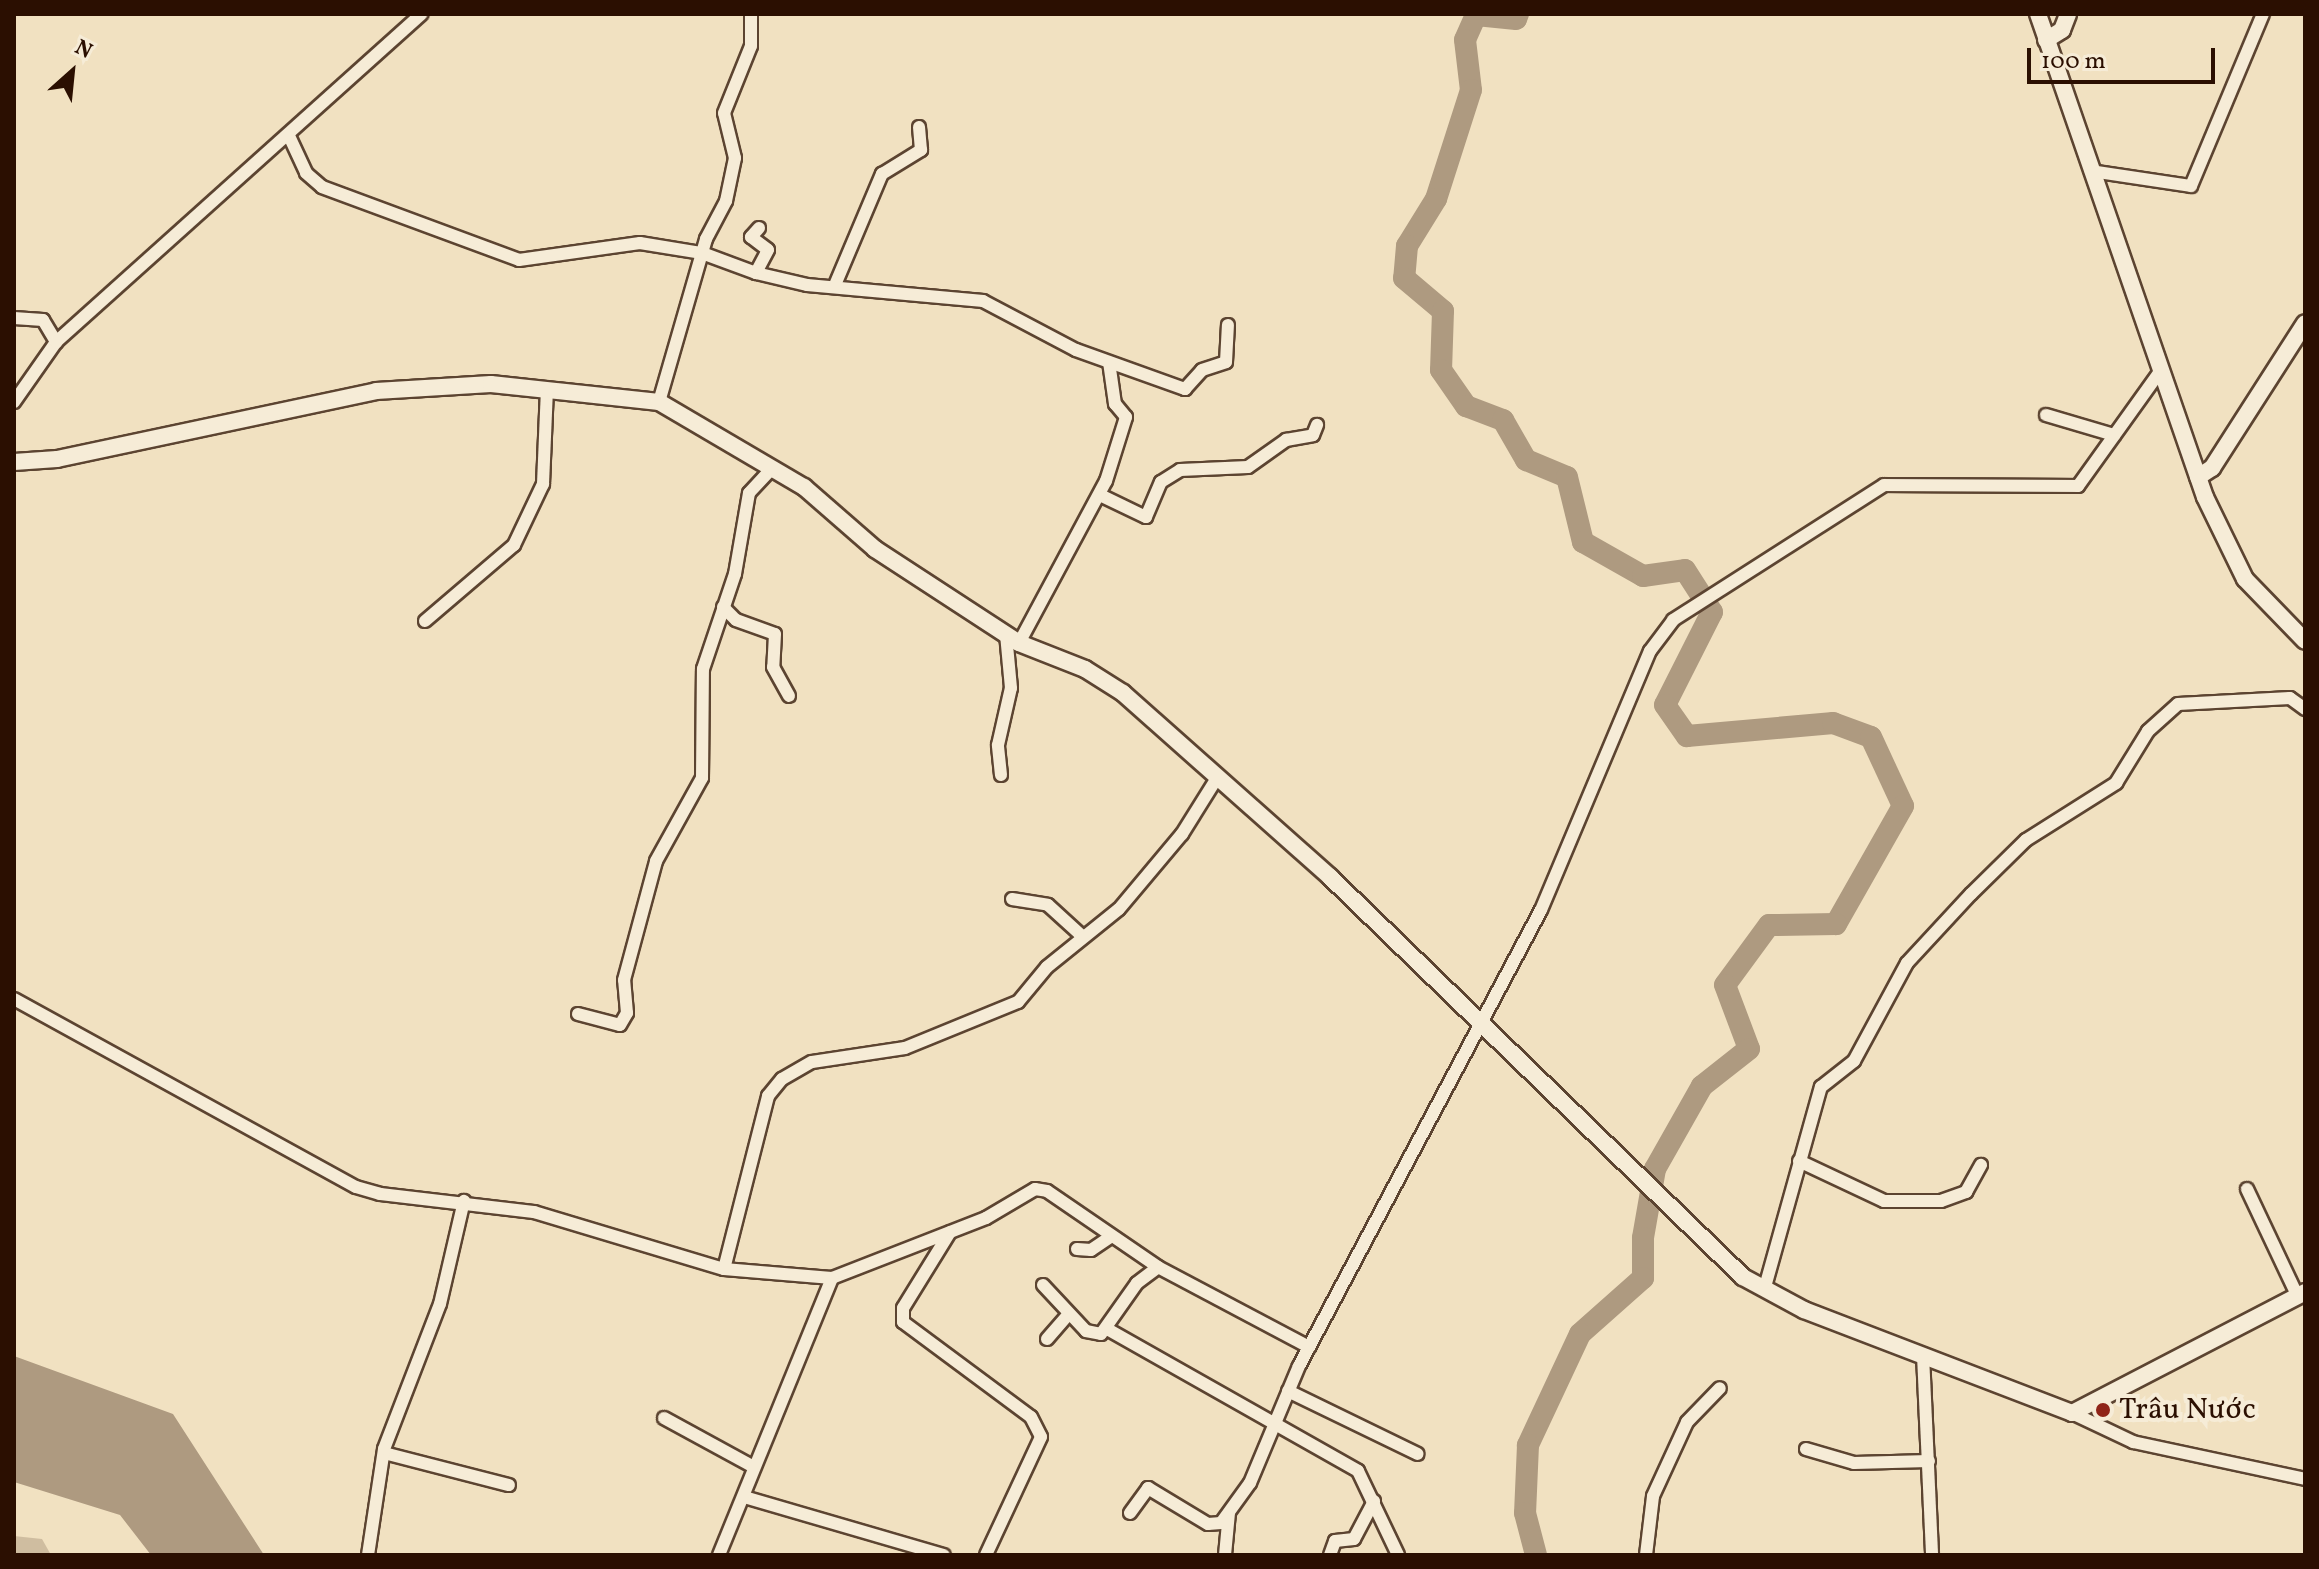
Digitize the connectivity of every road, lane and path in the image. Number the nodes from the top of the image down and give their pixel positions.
1 (422, 14) edge
2 (751, 14) edge
3 (2038, 14) edge
4 (2068, 14) edge
5 (2263, 14) edge
6 (2046, 40) junction
7 (919, 127) dead end
8 (290, 138) junction
9 (2091, 171) junction
10 (759, 228) dead end
11 (702, 253) junction
12 (756, 273) junction
13 (835, 285) junction
14 (14, 318) edge
15 (2305, 323) edge
16 (1228, 325) dead end
17 (56, 342) junction
18 (1109, 362) junction
19 (2161, 370) junction
20 (547, 390) junction
21 (14, 402) edge
22 (659, 402) junction
23 (2046, 415) dead end
24 (1317, 425) dead end
25 (2114, 435) junction
26 (14, 462) edge
27 (772, 468) junction
28 (2198, 477) junction
29 (1100, 495) junction
30 (723, 607) junction
31 (425, 621) dead end
32 (1012, 638) junction
33 (2305, 641) edge
34 (789, 696) dead end
35 (2305, 709) edge
36 (1001, 775) dead end
37 (1217, 778) junction
38 (1012, 899) dead end
39 (1083, 937) junction
40 (14, 999) edge
41 (578, 1014) dead end
42 (1480, 1023) junction
43 (1799, 1161) junction
44 (1981, 1165) dead end
45 (2247, 1189) dead end
46 (464, 1201) junction
47 (950, 1232) junction
48 (1112, 1236) junction
49 (1077, 1249) dead end
50 (1158, 1267) junction
51 (724, 1269) junction
52 (832, 1278) junction
53 (1043, 1285) dead end
54 (1765, 1287) junction
55 (2301, 1293) edge
56 (1068, 1315) junction
57 (1109, 1330) junction
58 (1047, 1339) dead end
59 (1309, 1347) junction
60 (1923, 1355) junction
61 (1720, 1388) dead end
62 (1288, 1391) junction
63 (2072, 1413) junction
64 (664, 1418) dead end
65 (1277, 1421) junction
66 (1806, 1449) dead end
67 (384, 1453) junction
68 (1418, 1454) dead end
69 (1929, 1461) junction
70 (752, 1466) junction
71 (2305, 1479) edge
72 (509, 1485) dead end
73 (744, 1497) junction
74 (1374, 1501) junction
75 (1229, 1510) junction
76 (1130, 1513) dead end
77 (368, 1555) edge
78 (719, 1555) edge
79 (944, 1555) edge
80 (986, 1555) edge
81 (1225, 1555) edge
82 (1330, 1555) edge
83 (1398, 1555) edge
84 (1646, 1555) edge
85 (1932, 1555) edge

1 - 8 street
2 - 11 street
3 - 6 street
4 - 6 street
5 - 9 street
6 - 9 street
7 - 13 street
8 - 11 street
8 - 17 street
9 - 19 street
10 - 12 street
11 - 12 street
11 - 22 street
12 - 13 street
13 - 18 street
14 - 17 street
15 - 28 street
16 - 18 street
17 - 21 street
18 - 29 street
19 - 25 street
19 - 28 street
20 - 22 street
20 - 26 street
20 - 31 street
22 - 27 street
23 - 25 street
24 - 29 street
25 - 42 street
27 - 30 street
27 - 32 street
28 - 33 street
29 - 32 street
30 - 34 street
30 - 41 street
32 - 36 street
32 - 37 street
35 - 43 street
37 - 39 street
37 - 42 street
38 - 39 street
39 - 51 street
40 - 46 street
42 - 54 street
42 - 59 street
43 - 44 street
43 - 54 street
45 - 55 street
46 - 51 street
46 - 67 street
47 - 48 street
47 - 52 street
47 - 80 street
48 - 49 street
48 - 50 street
50 - 57 street
50 - 59 street
51 - 52 street
52 - 70 street
53 - 56 street
54 - 60 street
55 - 63 street
56 - 57 street
56 - 58 street
57 - 65 street
59 - 62 street
60 - 63 street
60 - 69 street
61 - 84 street
62 - 65 street
62 - 68 street
63 - 71 street
64 - 70 street
65 - 74 street
65 - 75 street
66 - 69 street
67 - 72 street
67 - 77 street
69 - 85 street
70 - 73 street
73 - 78 street
73 - 79 street
74 - 82 street
74 - 83 street
75 - 76 street
75 - 81 street

